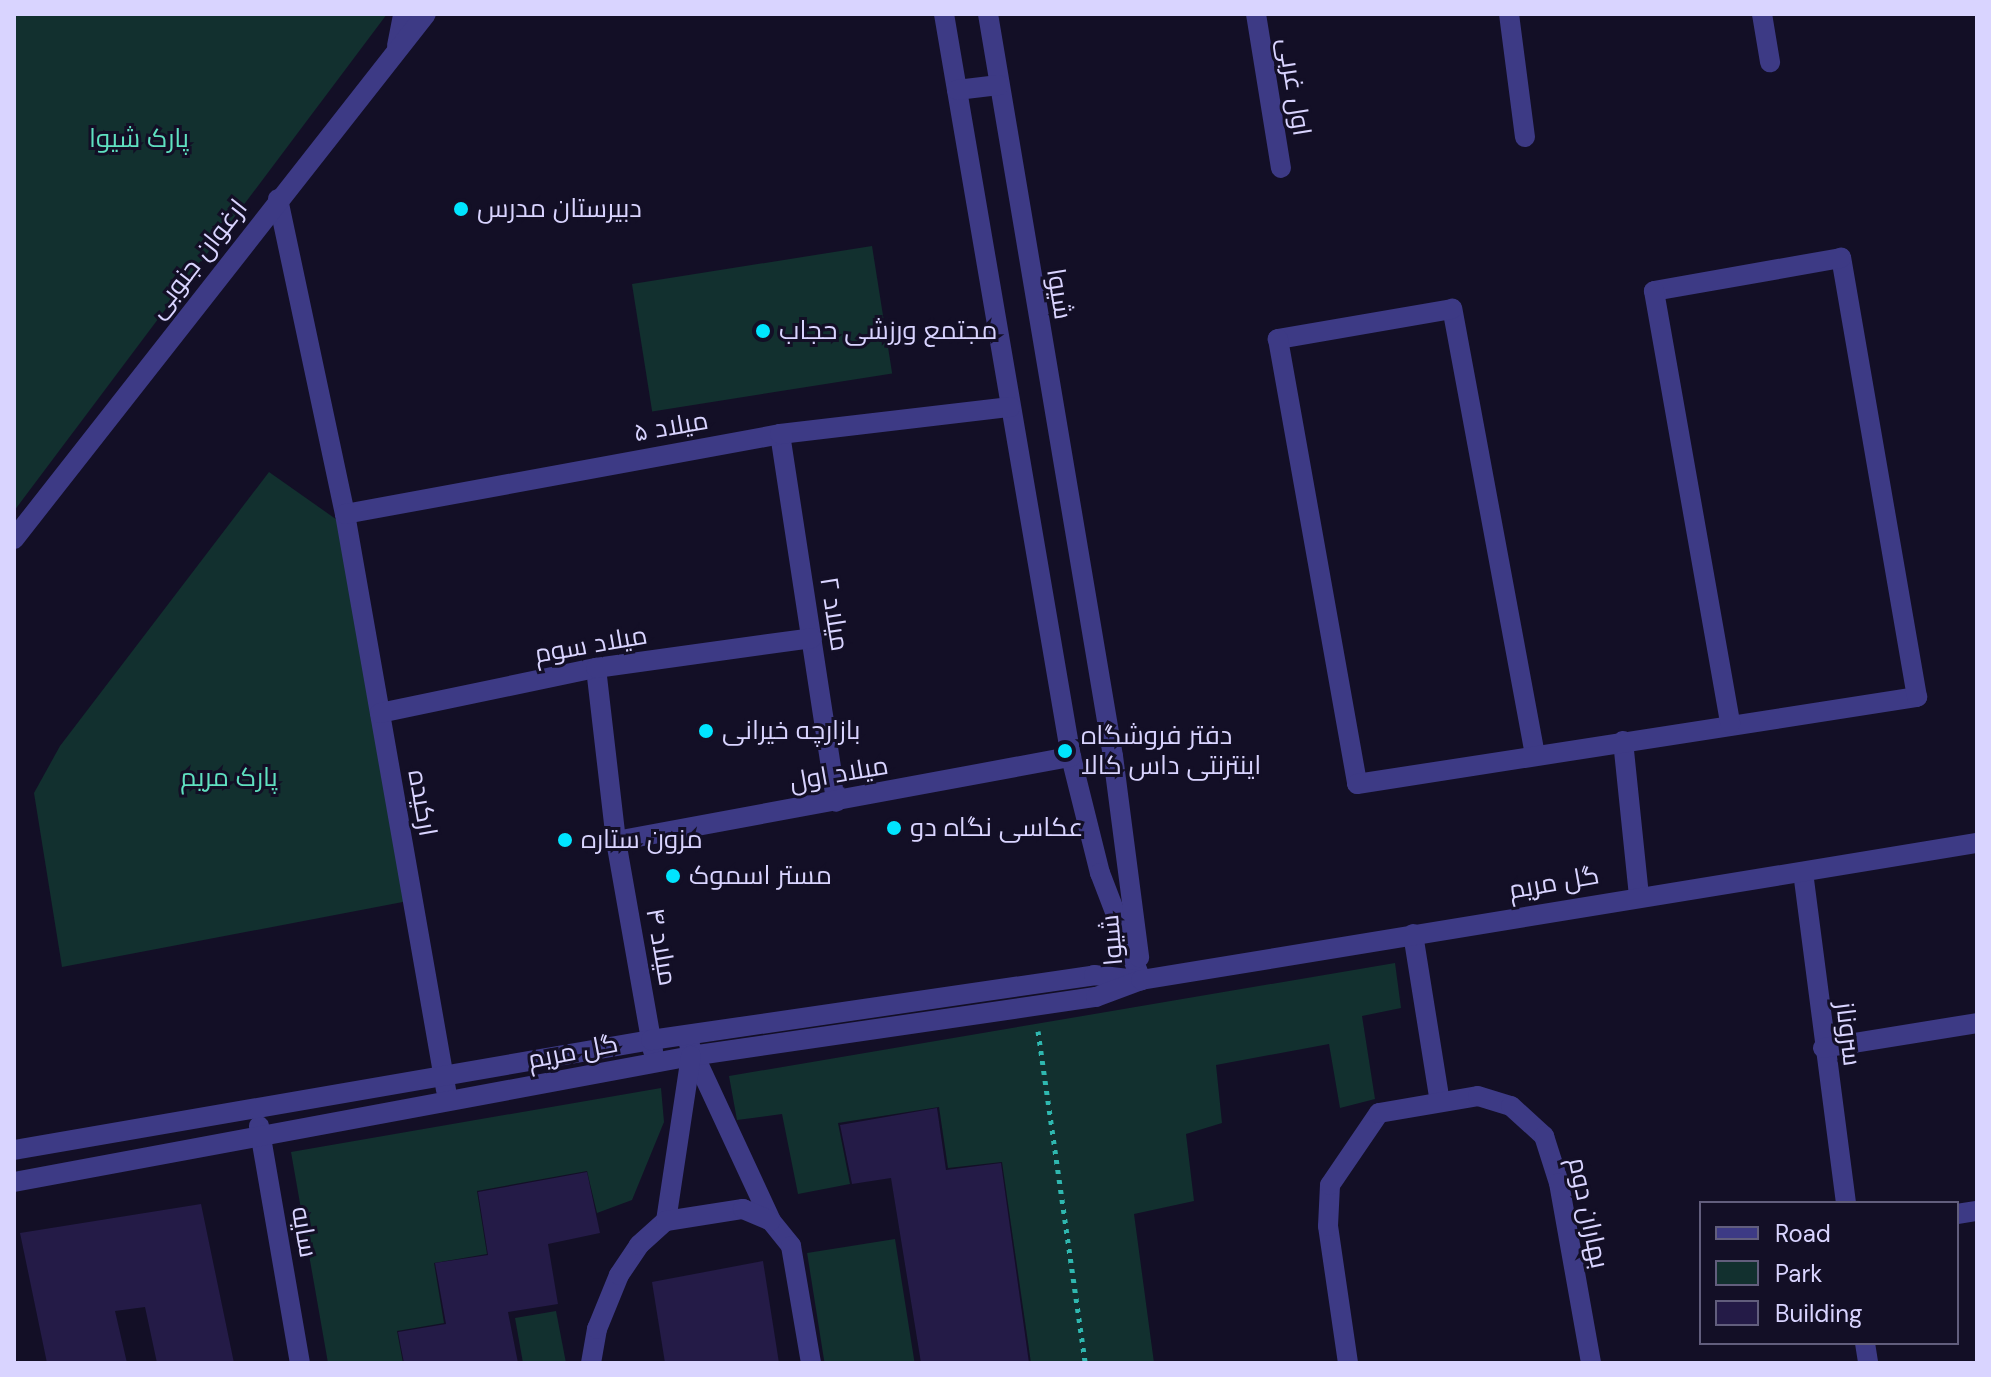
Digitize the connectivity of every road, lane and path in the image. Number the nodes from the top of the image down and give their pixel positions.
1 (403, 14) edge
2 (426, 14) edge
3 (944, 14) edge
4 (988, 14) edge
5 (1256, 14) edge
6 (1509, 14) edge
7 (1762, 14) edge
8 (397, 46) junction
9 (1770, 62) dead end
10 (999, 85) junction
11 (957, 90) junction
12 (1525, 137) dead end
13 (1281, 168) dead end
14 (278, 199) junction
15 (1010, 407) junction
16 (780, 434) junction
17 (345, 514) junction
18 (14, 539) edge
19 (812, 638) junction
20 (596, 668) junction
21 (380, 713) junction
22 (1730, 723) junction
23 (1623, 741) junction
24 (1535, 755) junction
25 (1071, 757) junction
26 (836, 802) junction
27 (616, 841) junction
28 (1977, 843) edge
29 (1803, 872) junction
30 (1639, 895) junction
31 (1413, 934) junction
32 (1141, 980) junction
33 (1034, 1004) junction
34 (1977, 1023) edge
35 (651, 1040) junction
36 (690, 1046) junction
37 (1823, 1048) junction
38 (656, 1062) junction
39 (444, 1079) junction
40 (448, 1102) junction
41 (1440, 1102) junction
42 (257, 1110) junction
43 (261, 1136) junction
44 (14, 1150) edge
45 (14, 1182) edge
46 (1846, 1201) edge
47 (666, 1221) junction
48 (771, 1221) junction
49 (300, 1363) edge
50 (591, 1363) edge
51 (811, 1363) edge
52 (1085, 1363) edge
53 (1348, 1363) edge
54 (1591, 1363) edge

1 - 8 street
2 - 8 street, ارغوان جنوبی
3 - 11 street, شیوا
4 - 10 street, شیوا
5 - 13 street, اول غربی
6 - 12 street
7 - 9 street
8 - 14 street, ارغوان جنوبی
10 - 11 street
10 - 32 street, شیوا
11 - 15 street, شیوا
14 - 17 street, ارکیده
14 - 18 street, ارغوان جنوبی
15 - 16 street, میلاد ۵
15 - 25 street, شیوا
16 - 17 street, میلاد ۵
16 - 19 street, میلاد ۲
17 - 21 street, ارکیده
19 - 20 street, میلاد سوم
19 - 26 street, میلاد ۲
20 - 21 street, میلاد سوم
20 - 27 street, میلاد ۴
21 - 39 street, ارکیده
22 - 22 street
22 - 23 street
23 - 24 street
23 - 30 street
24 - 24 street
25 - 26 street, میلاد اول
25 - 32 street, شیوا
26 - 27 street, میلاد اول
27 - 35 street, میلاد ۴
28 - 29 street, گل مریم
29 - 30 street, گل مریم
29 - 37 street, سروناز
30 - 31 street, گل مریم
31 - 32 street, گل مریم
31 - 41 street
32 - 33 street, گل مریم
32 - 36 street, گل مریم
33 - 36 street, گل مریم
33 - 52 path
34 - 37 street
35 - 36 street, گل مریم
35 - 38 street, میلاد ۴
35 - 39 street, گل مریم
36 - 38 street, گل مریم
36 - 47 street
36 - 48 street
37 - 46 street, سروناز
38 - 40 street, گل مریم
39 - 40 street, ارکیده
39 - 42 street, گل مریم
40 - 43 street, گل مریم
41 - 53 street, بهاران دوم
41 - 54 street, بهاران دوم
42 - 43 street, سایه
42 - 44 street, گل مریم
43 - 45 street, گل مریم
43 - 49 street, سایه
47 - 48 street
47 - 50 street
48 - 51 street

